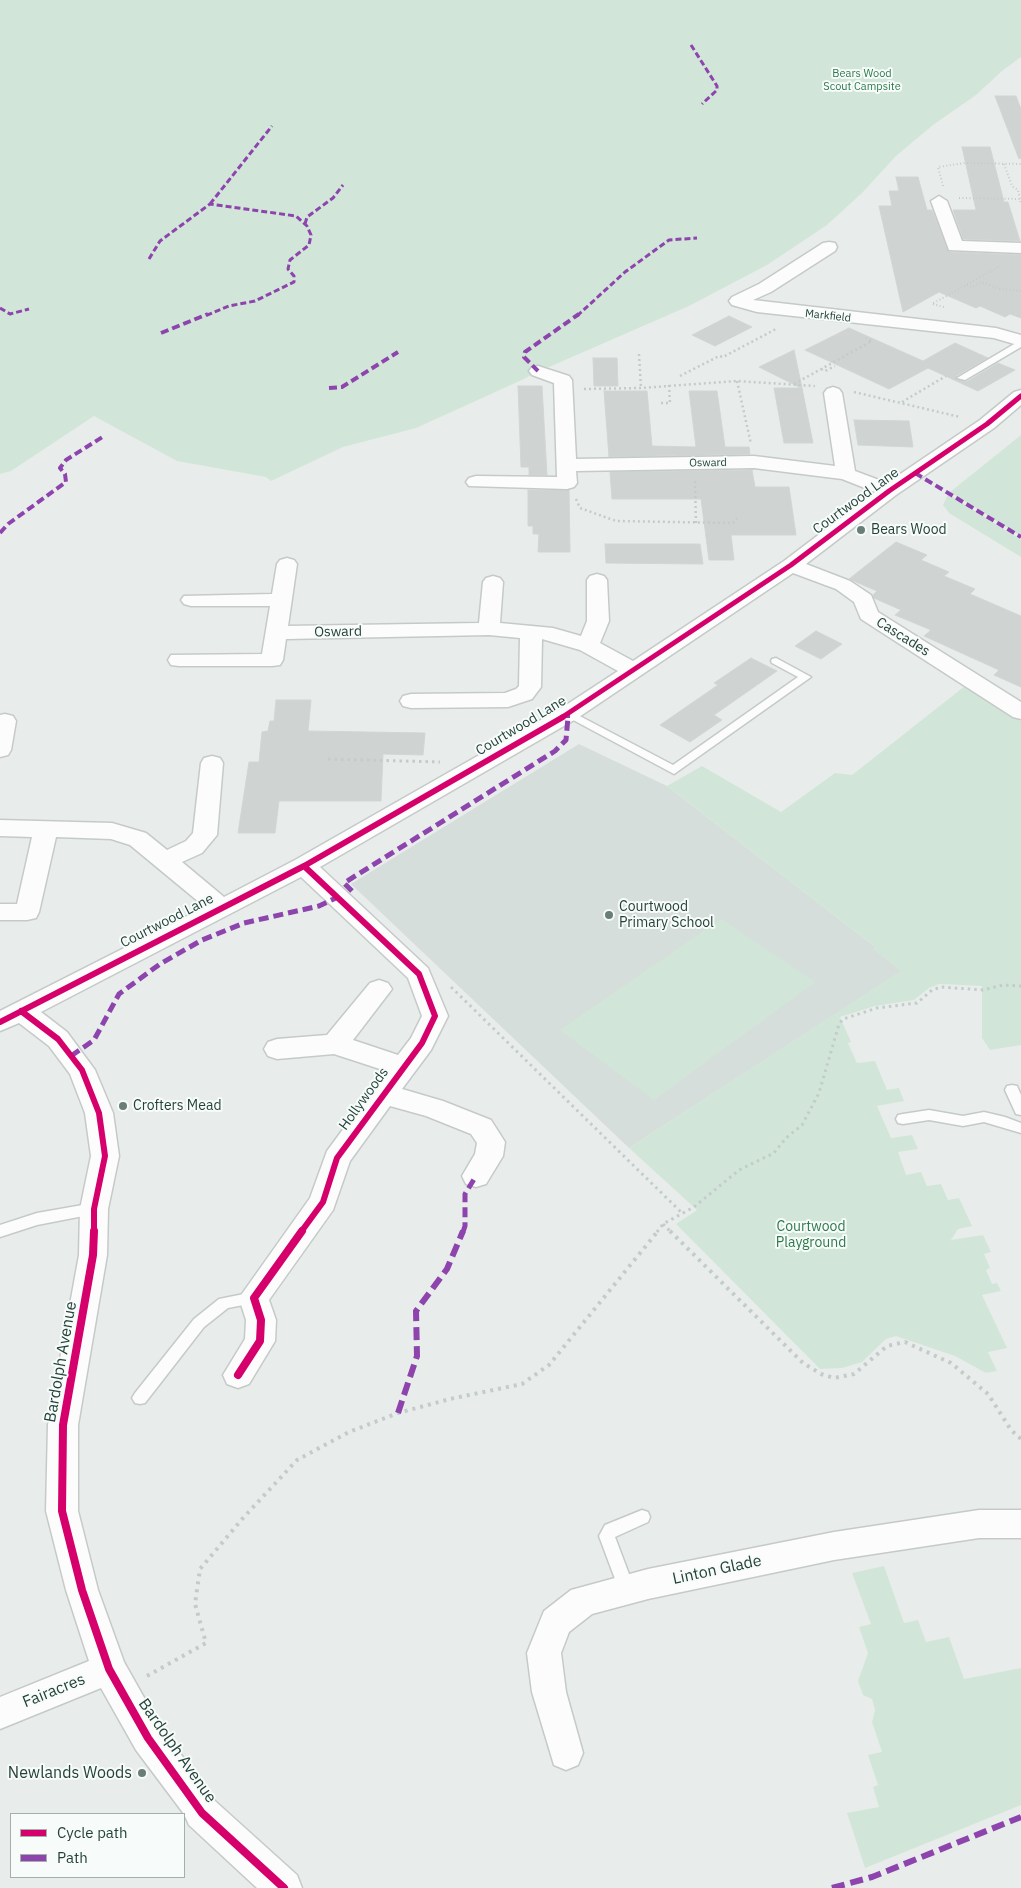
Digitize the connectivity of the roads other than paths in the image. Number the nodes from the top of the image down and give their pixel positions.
1 (940, 199) road end
2 (829, 247) dead end
3 (1021, 248) edge
4 (1021, 252) edge
5 (999, 262) road end
6 (899, 323) junction
7 (876, 336) dead end
8 (1021, 342) edge
9 (538, 371) dead end
10 (962, 378) dead end
11 (833, 391) road end
12 (1021, 396) edge
13 (568, 474) junction
14 (846, 474) junction
15 (476, 482) dead end
16 (888, 491) junction
17 (287, 564) dead end
18 (791, 565) junction
19 (597, 580) dead end
20 (493, 582) dead end
21 (191, 600) dead end
22 (281, 600) junction
23 (489, 629) junction
24 (530, 632) junction
25 (276, 633) junction
26 (588, 646) junction
27 (179, 660) dead end
28 (776, 661) dead end
29 (632, 670) junction
30 (411, 701) dead end
31 (1021, 712) edge
32 (568, 714) junction
33 (5, 721) dead end
34 (0, 750) edge
35 (212, 763) dead end
36 (0, 828) edge
37 (46, 830) junction
38 (165, 861) junction
39 (304, 866) junction
40 (221, 908) junction
41 (0, 912) edge
42 (379, 989) dead end
43 (10, 1017) edge
44 (335, 1044) junction
45 (277, 1049) dead end
46 (403, 1067) junction
47 (1012, 1090) dead end
48 (382, 1094) junction
49 (1021, 1110) edge
50 (903, 1119) dead end
51 (1021, 1128) edge
52 (476, 1176) dead end
53 (94, 1209) junction
54 (0, 1231) edge
55 (254, 1298) junction
56 (238, 1375) dead end
57 (140, 1398) dead end
58 (642, 1517) dead end
59 (1021, 1524) edge
60 (626, 1590) junction
61 (115, 1680) junction
62 (0, 1712) edge
63 (566, 1753) dead end
64 (284, 1888) edge

1 - 3 street
2 - 6 street, Markfield
4 - 5 street
6 - 7 street
6 - 8 street, Markfield
8 - 10 lane, Markfield
9 - 13 street
11 - 14 street
12 - 16 street, Courtwood Lane
13 - 14 street, Osward
13 - 15 street, Osward
14 - 16 street, Osward
16 - 18 street, Courtwood Lane
17 - 22 street
18 - 29 street, Courtwood Lane
18 - 31 street, Cascades
19 - 26 street
20 - 23 street
21 - 22 street
22 - 25 street
23 - 24 street, Osward
23 - 25 street, Osward
24 - 26 street, Osward
24 - 30 street
25 - 27 street
26 - 29 street, Osward
28 - 32 lane
29 - 32 street, Courtwood Lane
32 - 39 street, Courtwood Lane
33 - 34 street
35 - 38 street
36 - 37 street
37 - 38 street
37 - 41 street
38 - 40 street
39 - 40 street, Courtwood Lane
39 - 46 street, Hollywoods
40 - 43 street, Courtwood Lane
42 - 44 street
43 - 53 street, Bardolph Avenue
44 - 45 street, Hollywoods
44 - 46 street, Hollywoods
46 - 48 street, Hollywoods
47 - 49 lane
48 - 52 street, Hollywoods
48 - 55 street, Hollywoods
50 - 51 lane
53 - 54 lane
53 - 61 street, Bardolph Avenue
55 - 56 street
55 - 57 lane
58 - 60 lane
59 - 60 street, Linton Glade
60 - 63 street, Linton Glade
61 - 62 street, Fairacres
61 - 64 street, Bardolph Avenue

